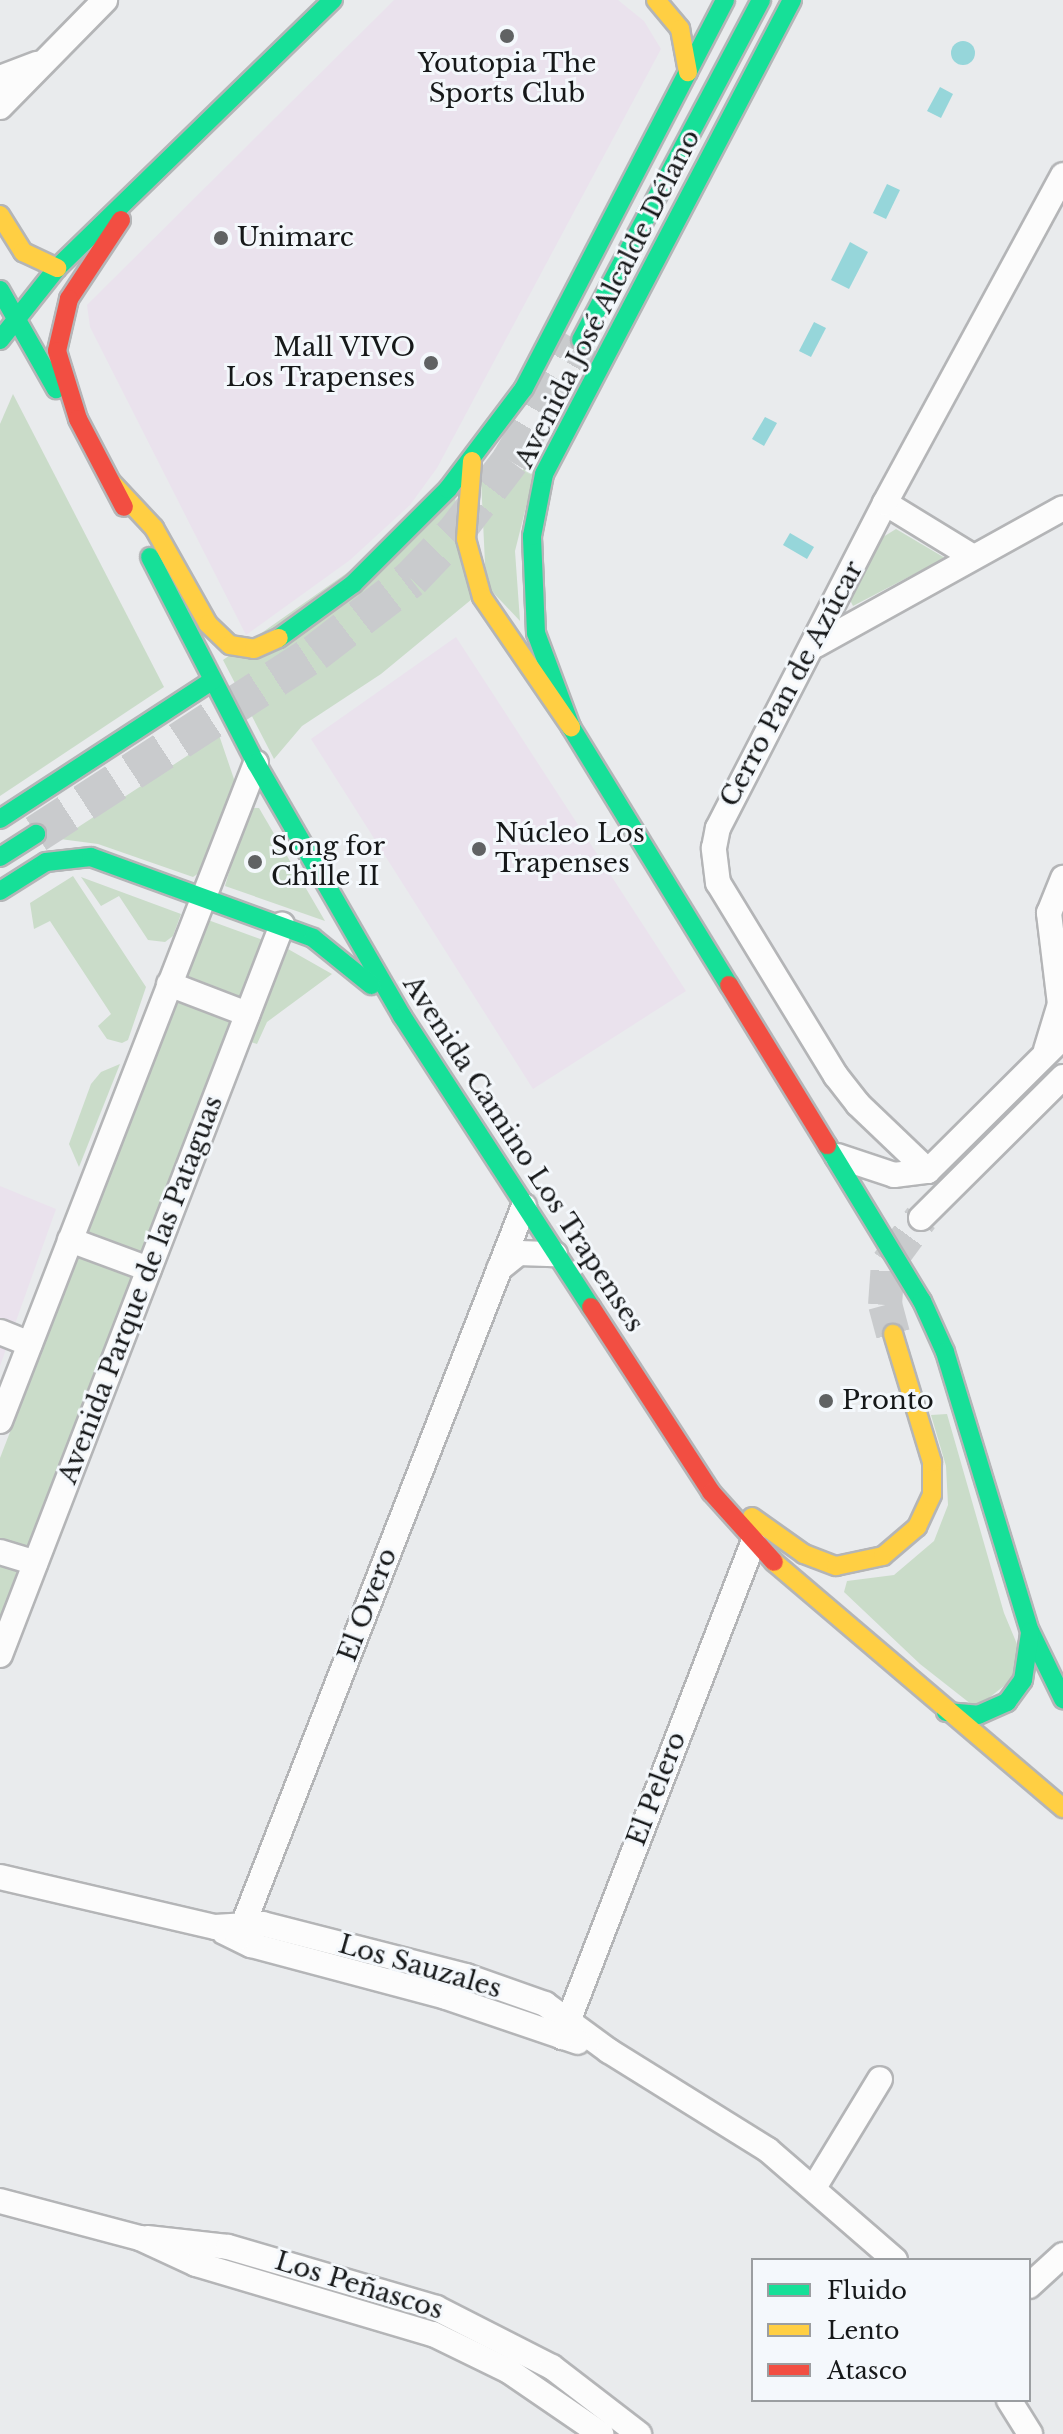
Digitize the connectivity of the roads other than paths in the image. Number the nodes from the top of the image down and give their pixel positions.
1 (105, 0) edge
2 (333, 0) edge
3 (656, 0) edge
4 (725, 0) edge
5 (761, 0) edge
6 (792, 0) edge
7 (82, 9) edge
8 (43, 62) junction
9 (688, 72) junction
10 (0, 78) edge
11 (0, 107) edge
12 (1063, 175) edge
13 (131, 198) junction
14 (0, 215) edge
15 (57, 268) junction
16 (0, 290) edge
17 (15, 318) junction
18 (0, 340) edge
19 (580, 342) tunnel mouth
20 (78, 419) junction
21 (472, 461) junction
22 (111, 482) junction
23 (885, 503) junction
24 (1063, 508) edge
25 (973, 557) junction
26 (816, 645) junction
27 (213, 680) junction
28 (571, 727) junction
29 (256, 763) junction
30 (0, 819) edge
31 (36, 834) tunnel mouth
32 (0, 857) edge
33 (1063, 878) edge
34 (0, 891) edge
35 (202, 899) junction
36 (282, 925) junction
37 (169, 984) junction
38 (247, 1014) junction
39 (402, 1016) junction
40 (1063, 1037) edge
41 (1041, 1064) junction
42 (1063, 1077) edge
43 (837, 1156) junction
44 (928, 1171) junction
45 (524, 1206) junction
46 (921, 1218) tunnel mouth
47 (70, 1240) junction
48 (555, 1254) junction
49 (149, 1269) junction
50 (499, 1269) junction
51 (0, 1332) edge
52 (893, 1334) tunnel mouth
53 (30, 1344) junction
54 (0, 1421) edge
55 (695, 1469) junction
56 (753, 1543) junction
57 (0, 1552) edge
58 (35, 1563) junction
59 (1030, 1631) junction
60 (0, 1655) edge
61 (1063, 1699) edge
62 (946, 1712) junction
63 (1063, 1808) edge
64 (0, 1877) edge
65 (240, 1933) junction
66 (566, 2027) junction
67 (880, 2079) dead end
68 (815, 2186) junction
69 (0, 2201) edge
70 (140, 2238) junction
71 (1063, 2255) edge
72 (893, 2258) edge
73 (1031, 2284) edge
74 (1010, 2402) edge
75 (601, 2434) edge
76 (639, 2434) edge
77 (1030, 2434) edge

1 - 7 street
2 - 13 main road
3 - 9 main road
4 - 9 main road
5 - 19 main road, Avenida José Alcalde Délano
6 - 28 main road, Avenida José Alcalde Délano
7 - 8 street
8 - 10 street
8 - 11 street
9 - 21 main road
12 - 23 street, Cerro Pan de Azúcar
13 - 15 main road
13 - 20 main road, Avenida Camino Los Trapenses
14 - 15 main road
15 - 17 main road
16 - 17 main road, Avenida Camino Los Trapenses
17 - 18 main road
17 - 20 main road, Avenida Camino Los Trapenses
20 - 22 main road, Avenida Camino Los Trapenses
21 - 22 main road
21 - 28 main road
22 - 27 main road, Avenida Camino Los Trapenses
23 - 25 street
23 - 26 street, Cerro Pan de Azúcar
24 - 25 street
25 - 26 street
26 - 44 street, Cerro Pan de Azúcar
27 - 29 main road, Avenida Camino Los Trapenses
27 - 30 main road
28 - 43 main road
29 - 35 street
29 - 39 main road, Avenida Camino Los Trapenses
31 - 32 main road
33 - 41 street
34 - 35 main road
35 - 36 main road
35 - 37 street
36 - 38 street, Avenida Parque de las Pataguas
36 - 39 main road
37 - 38 street
37 - 47 street
38 - 49 street, Avenida Parque de las Pataguas
39 - 45 main road, Avenida Camino Los Trapenses
40 - 41 street
41 - 44 street
42 - 46 street
43 - 44 street
43 - 59 main road
45 - 48 main road, Avenida Camino Los Trapenses
45 - 50 street, El Overo
47 - 49 street
47 - 53 street
48 - 50 street
48 - 55 main road, Avenida Camino Los Trapenses
49 - 58 street, Avenida Parque de las Pataguas
50 - 65 street, El Overo
51 - 53 street
52 - 55 main road
53 - 54 street
55 - 56 main road, Avenida Camino Los Trapenses
56 - 62 main road, Avenida Camino Los Trapenses
56 - 66 street, El Pelero
57 - 58 street
58 - 60 street, Avenida Parque de las Pataguas
59 - 61 main road
59 - 62 main road
62 - 63 main road, Avenida Camino Los Trapenses
64 - 65 street, Los Sauzales
65 - 66 street, Los Sauzales
66 - 68 street, Los Sauzales
67 - 68 street
68 - 72 street, Los Sauzales
69 - 70 street, Los Peñascos
70 - 75 street, Los Peñascos
70 - 76 street, Los Peñascos
71 - 73 street
74 - 77 street

